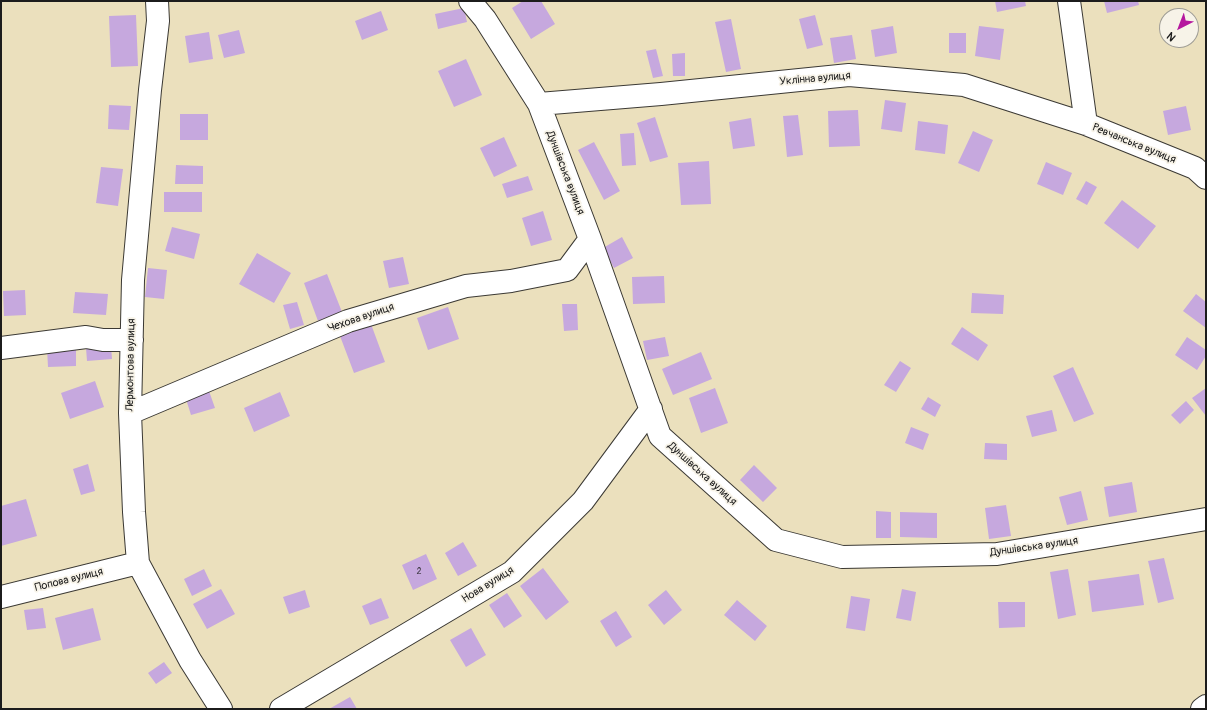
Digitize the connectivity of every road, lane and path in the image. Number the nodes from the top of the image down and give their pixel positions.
1 (156, 1) edge
2 (470, 1) edge
3 (1069, 1) edge
4 (539, 104) junction
5 (1086, 124) junction
6 (1206, 178) edge
7 (590, 239) junction
8 (132, 340) junction
9 (1, 348) edge
10 (651, 410) junction
11 (130, 412) junction
12 (1206, 519) edge
13 (138, 563) junction
14 (1, 597) edge
15 (1206, 706) edge
16 (220, 709) edge
17 (281, 709) edge
18 (1202, 709) edge

1 - 8 street, Лермонтова вулиця
2 - 4 street, Дуншівська вулиця
3 - 5 street, Ревчанська вулиця
4 - 5 street, Уклінна вулиця
4 - 7 street, Дуншівська вулиця
5 - 6 street, Ревчанська вулиця
7 - 10 street, Дуншівська вулиця
7 - 11 street, Чехова вулиця
8 - 9 street
8 - 11 street, Лермонтова вулиця
10 - 12 street, Дуншівська вулиця
10 - 17 street, Нова вулиця
11 - 13 street, Лермонтова вулиця
13 - 14 street, Попова вулиця
13 - 16 street, Лермонтова вулиця
15 - 18 street

